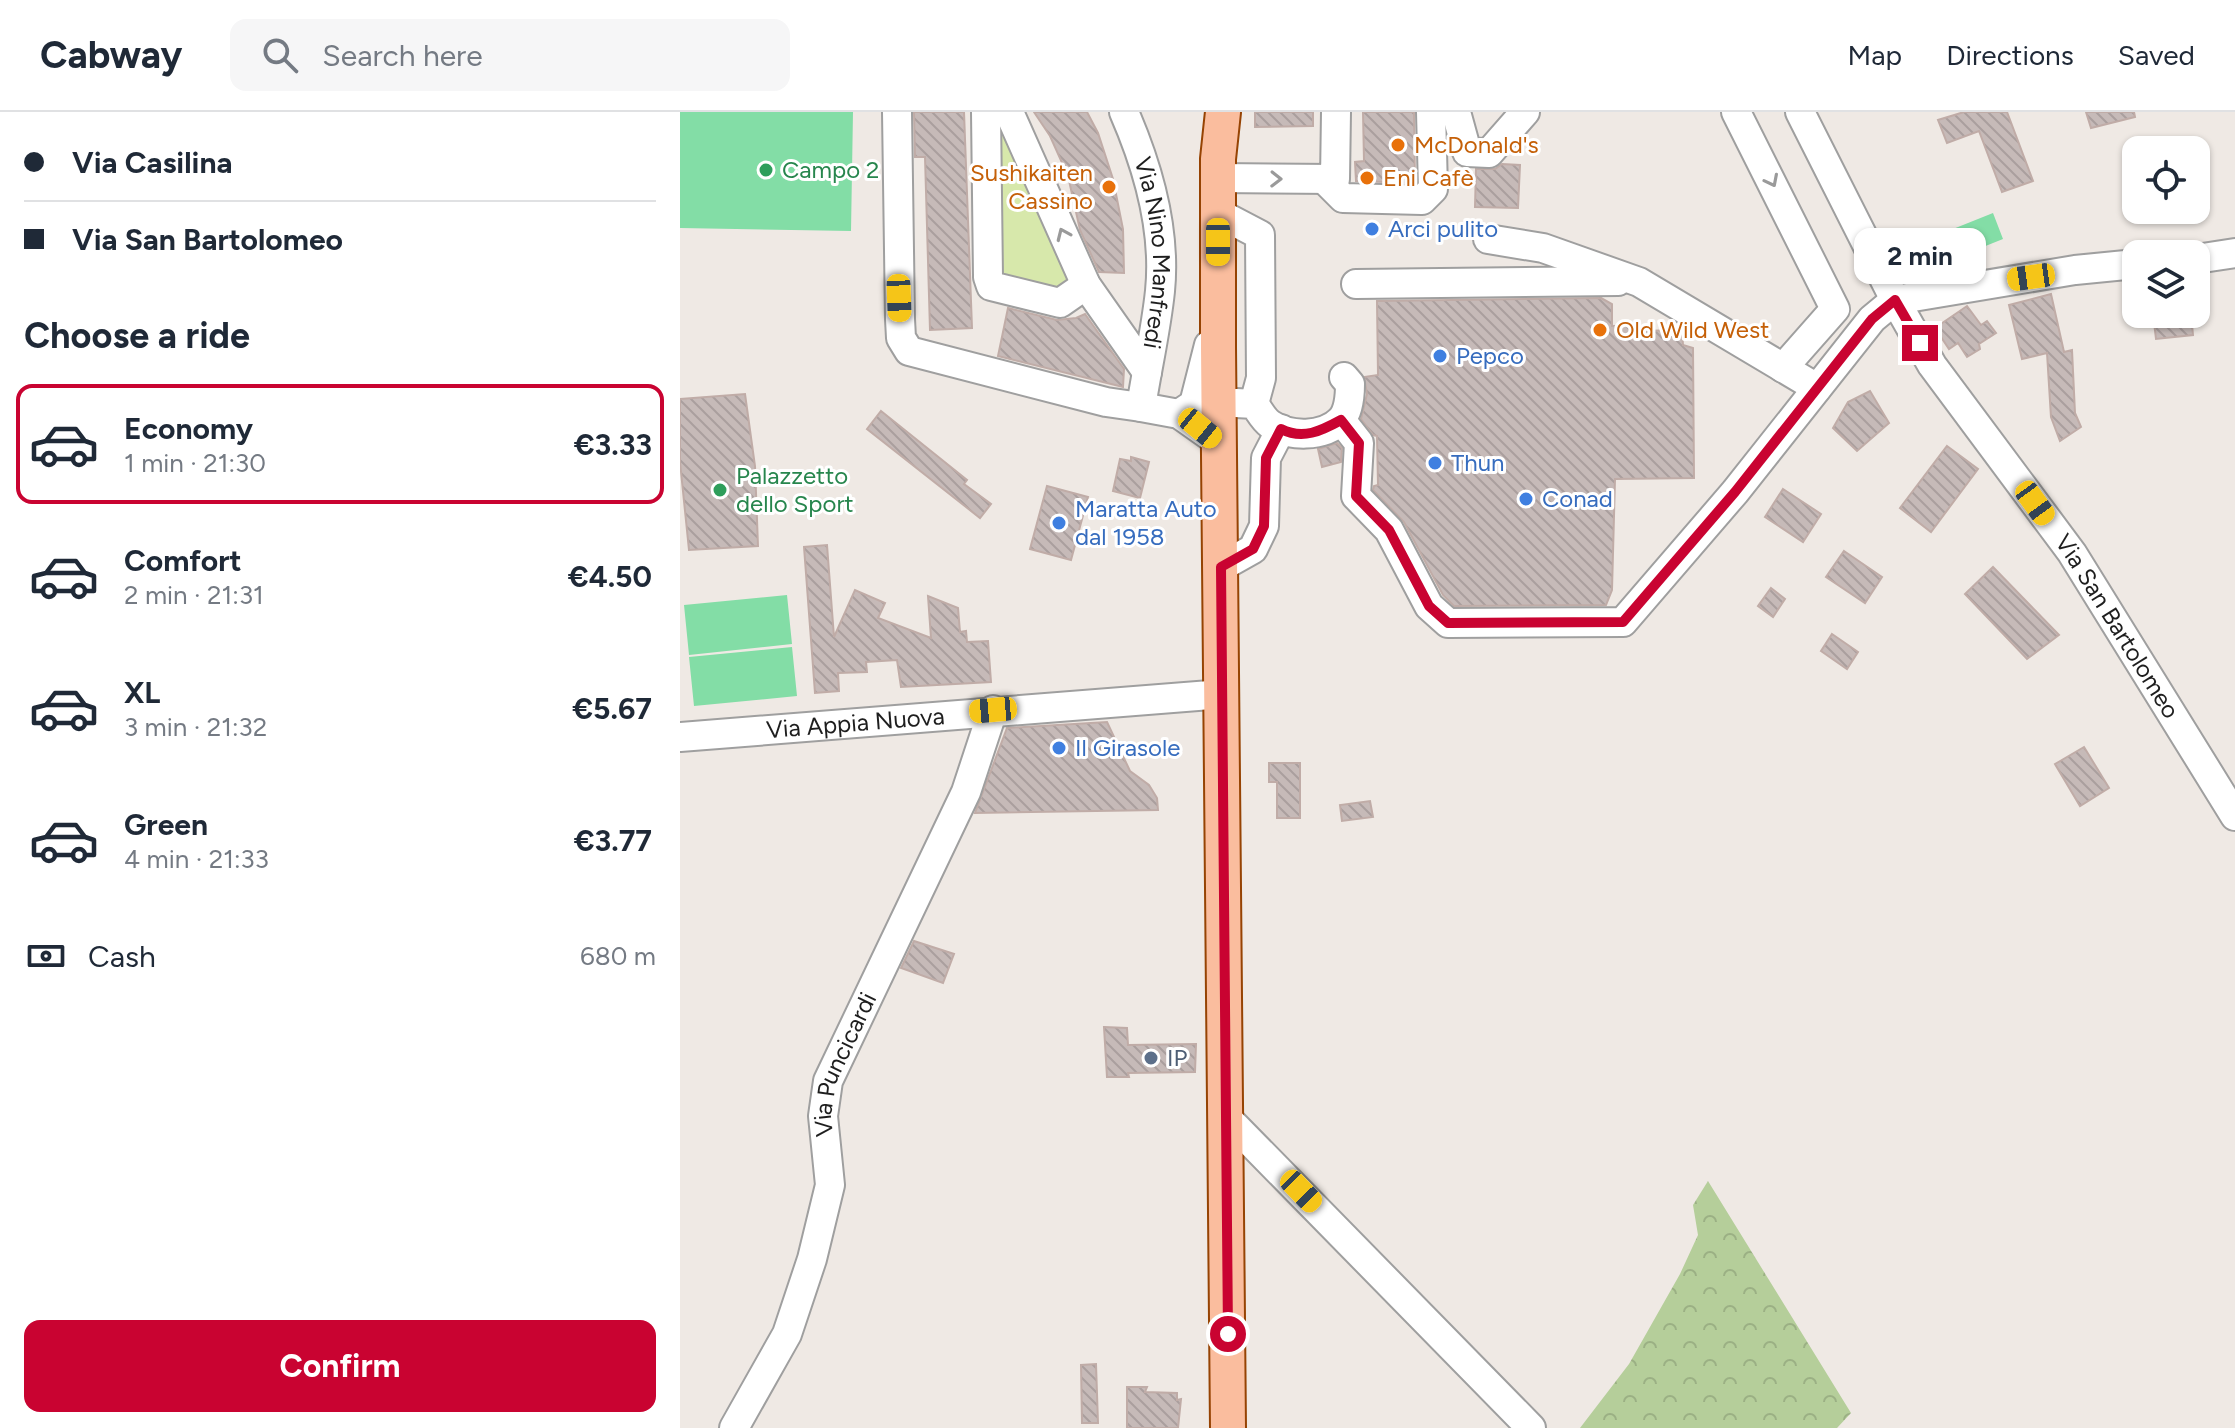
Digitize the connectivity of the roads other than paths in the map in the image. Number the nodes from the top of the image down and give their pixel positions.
1 (897, 112) edge
2 (986, 112) edge
3 (1009, 112) edge
4 (1124, 112) edge
5 (1202, 112) edge
6 (1223, 112) edge
7 (1336, 112) edge
8 (1431, 112) edge
9 (1456, 112) edge
10 (1525, 112) edge
11 (1736, 112) edge
12 (1800, 112) edge
13 (1218, 168) junction
14 (1329, 179) junction
15 (1218, 213) junction
16 (1488, 239) dead end
17 (2235, 253) edge
18 (2210, 257) edge
19 (2122, 265) edge
20 (1639, 282) junction
21 (1356, 284) dead end
22 (1086, 285) junction
23 (1895, 300) junction
24 (1218, 301) junction
25 (1783, 368) junction
26 (1147, 372) junction
27 (1344, 377) dead end
28 (1817, 388) junction
29 (1219, 403) junction
30 (1254, 404) junction
31 (1141, 407) junction
32 (1179, 414) junction
33 (1341, 420) junction
34 (1281, 429) junction
35 (1220, 443) junction
36 (1221, 567) junction
37 (1223, 694) junction
38 (993, 710) junction
39 (680, 737) edge
40 (2230, 796) edge
41 (1226, 1117) junction
42 (734, 1428) edge
43 (1228, 1428) edge
44 (1531, 1428) edge

1 - 31 street
2 - 22 street
22 -> 3 street
4 - 26 street, Via Nino Manfredi
5 - 13 main road
6 - 13 main road
7 - 14 street
8 - 14 street
9 - 10 street
11 -> 25 street
12 - 23 street, Via San Bartolomeo
13 -> 14 street
13 - 15 main road
15 - 24 main road
15 - 30 street
16 - 20 street
17 - 18 street
19 - 23 street
20 - 21 street
20 - 25 street
22 - 26 street
23 - 28 street
23 - 40 street, Via San Bartolomeo
24 - 29 main road
24 - 32 street
25 - 28 street
26 - 31 street, Via Nino Manfredi
27 - 33 street
28 - 33 street
29 - 30 street
29 - 35 main road
30 - 34 street
31 - 32 street
32 - 35 street
33 - 34 street
34 - 36 street
35 - 36 main road
36 - 37 main road
37 - 38 street, Via Appia Nuova
37 - 41 main road
38 - 39 street, Via Appia Nuova
38 - 42 street, Via Puncicardi
41 - 43 main road
41 - 44 street

